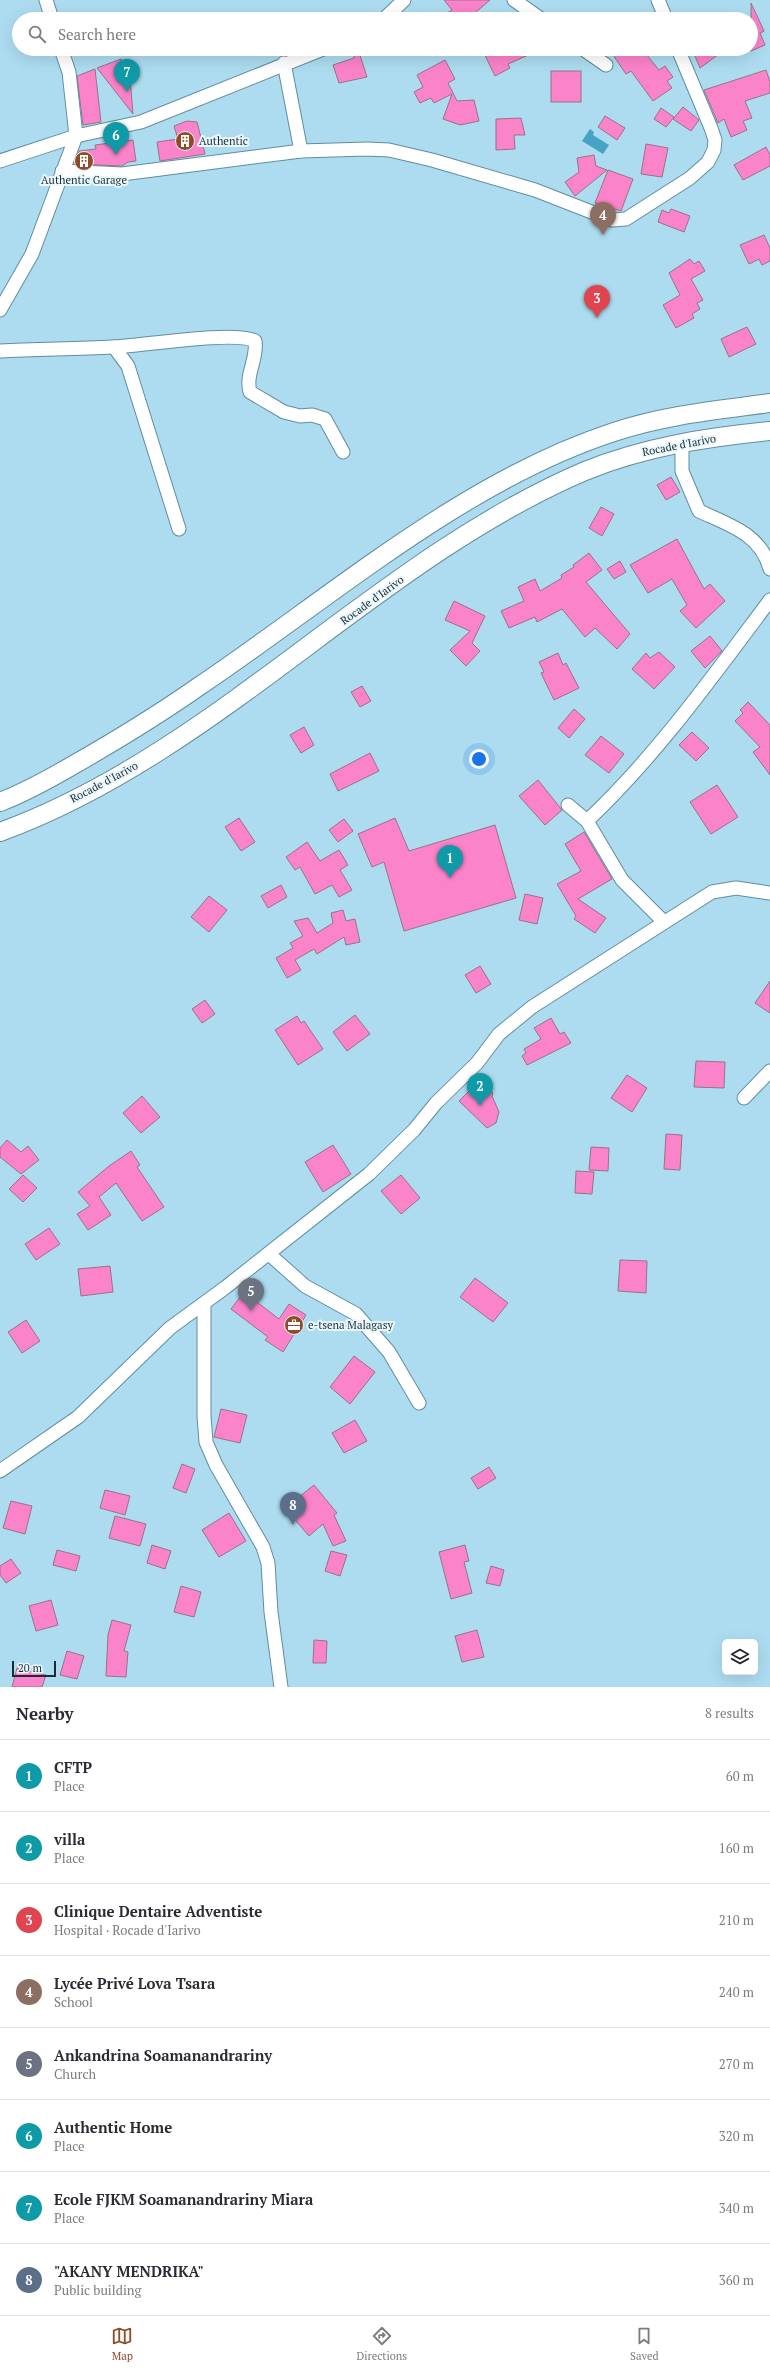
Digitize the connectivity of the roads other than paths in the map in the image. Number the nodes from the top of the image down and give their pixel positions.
1 (46, 0) edge
2 (404, 0) edge
3 (514, 0) edge
4 (658, 0) edge
5 (50, 12) edge
6 (391, 12) edge
7 (531, 12) edge
8 (663, 12) edge
9 (63, 56) edge
10 (304, 56) edge
11 (593, 56) edge
12 (681, 56) edge
13 (284, 63) junction
14 (606, 65) dead end
15 (76, 136) junction
16 (301, 151) junction
17 (0, 161) edge
18 (62, 172) junction
19 (0, 310) edge
20 (114, 347) junction
21 (0, 350) edge
22 (770, 403) edge
23 (770, 431) edge
24 (682, 443) junction
25 (343, 452) dead end
26 (179, 529) dead end
27 (770, 569) edge
28 (770, 600) edge
29 (0, 802) edge
30 (568, 805) dead end
31 (587, 821) junction
32 (0, 832) edge
33 (770, 893) edge
34 (663, 921) junction
35 (770, 1071) edge
36 (744, 1098) dead end
37 (269, 1254) junction
38 (204, 1304) junction
39 (419, 1403) dead end
40 (0, 1471) edge
41 (281, 1687) edge

1 - 5 street
2 - 6 street
3 - 7 street
4 - 8 street
9 - 15 street
10 - 13 street
11 - 14 street
12 - 16 street
13 - 15 street
13 - 16 street
15 - 17 street
15 - 18 street
16 - 18 street
18 - 19 street
20 - 21 street
20 - 25 street
20 - 26 street
22 - 29 main road
23 - 24 main road, Rocade d'Iarivo
24 - 27 street
24 - 32 main road, Rocade d'Iarivo
28 - 31 street
30 - 31 street
31 - 34 street
33 - 34 street
34 - 37 street
35 - 36 street
37 - 38 street
37 - 39 street
38 - 40 street
38 - 41 street

